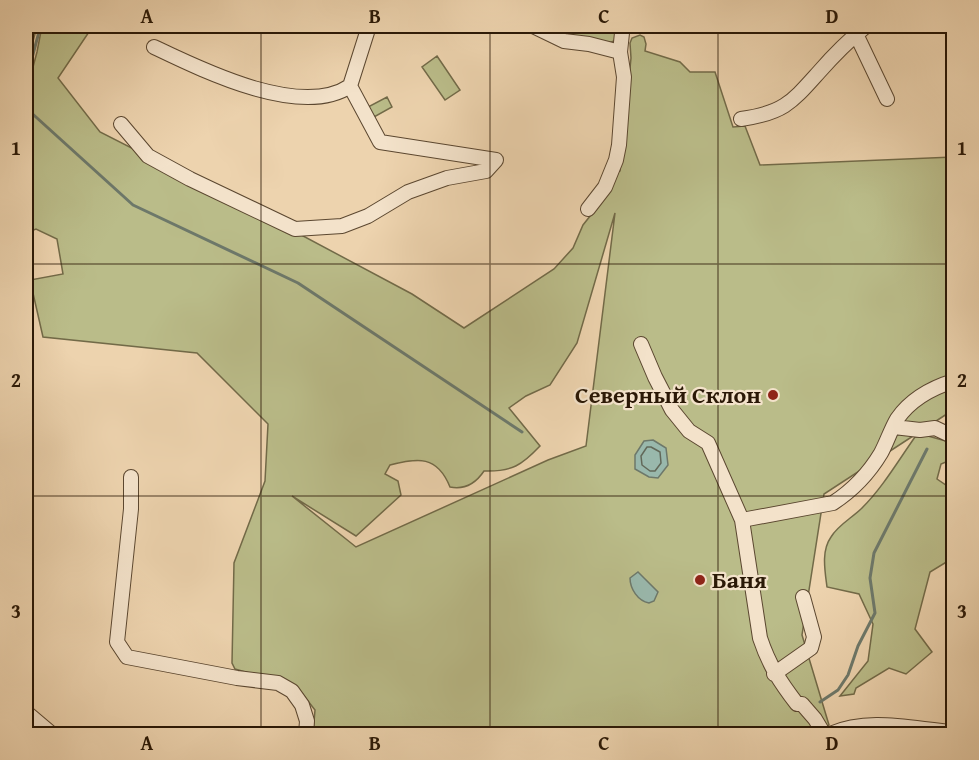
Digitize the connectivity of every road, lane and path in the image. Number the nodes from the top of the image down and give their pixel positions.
1 (369, 26) edge
2 (533, 26) edge
3 (620, 26) edge
4 (861, 30) edge
5 (154, 47) dead end
6 (620, 52) junction
7 (350, 86) junction
8 (887, 99) dead end
9 (741, 119) dead end
10 (121, 124) dead end
11 (588, 209) dead end
12 (641, 344) dead end
13 (954, 381) edge
14 (894, 427) junction
15 (954, 437) edge
16 (131, 477) dead end
17 (742, 520) junction
18 (803, 597) dead end
19 (774, 674) junction
20 (26, 712) edge
21 (954, 732) edge
22 (52, 735) edge
23 (306, 735) edge
24 (824, 735) edge
25 (830, 735) edge

1 - 7 street
2 - 6 street
3 - 6 street
4 - 8 street
4 - 9 street
5 - 7 street
6 - 11 street
7 - 10 street
12 - 17 street
13 - 14 street
14 - 15 street
14 - 17 street
16 - 23 street
17 - 19 street
18 - 19 street
19 - 24 street
20 - 22 street
21 - 25 street

